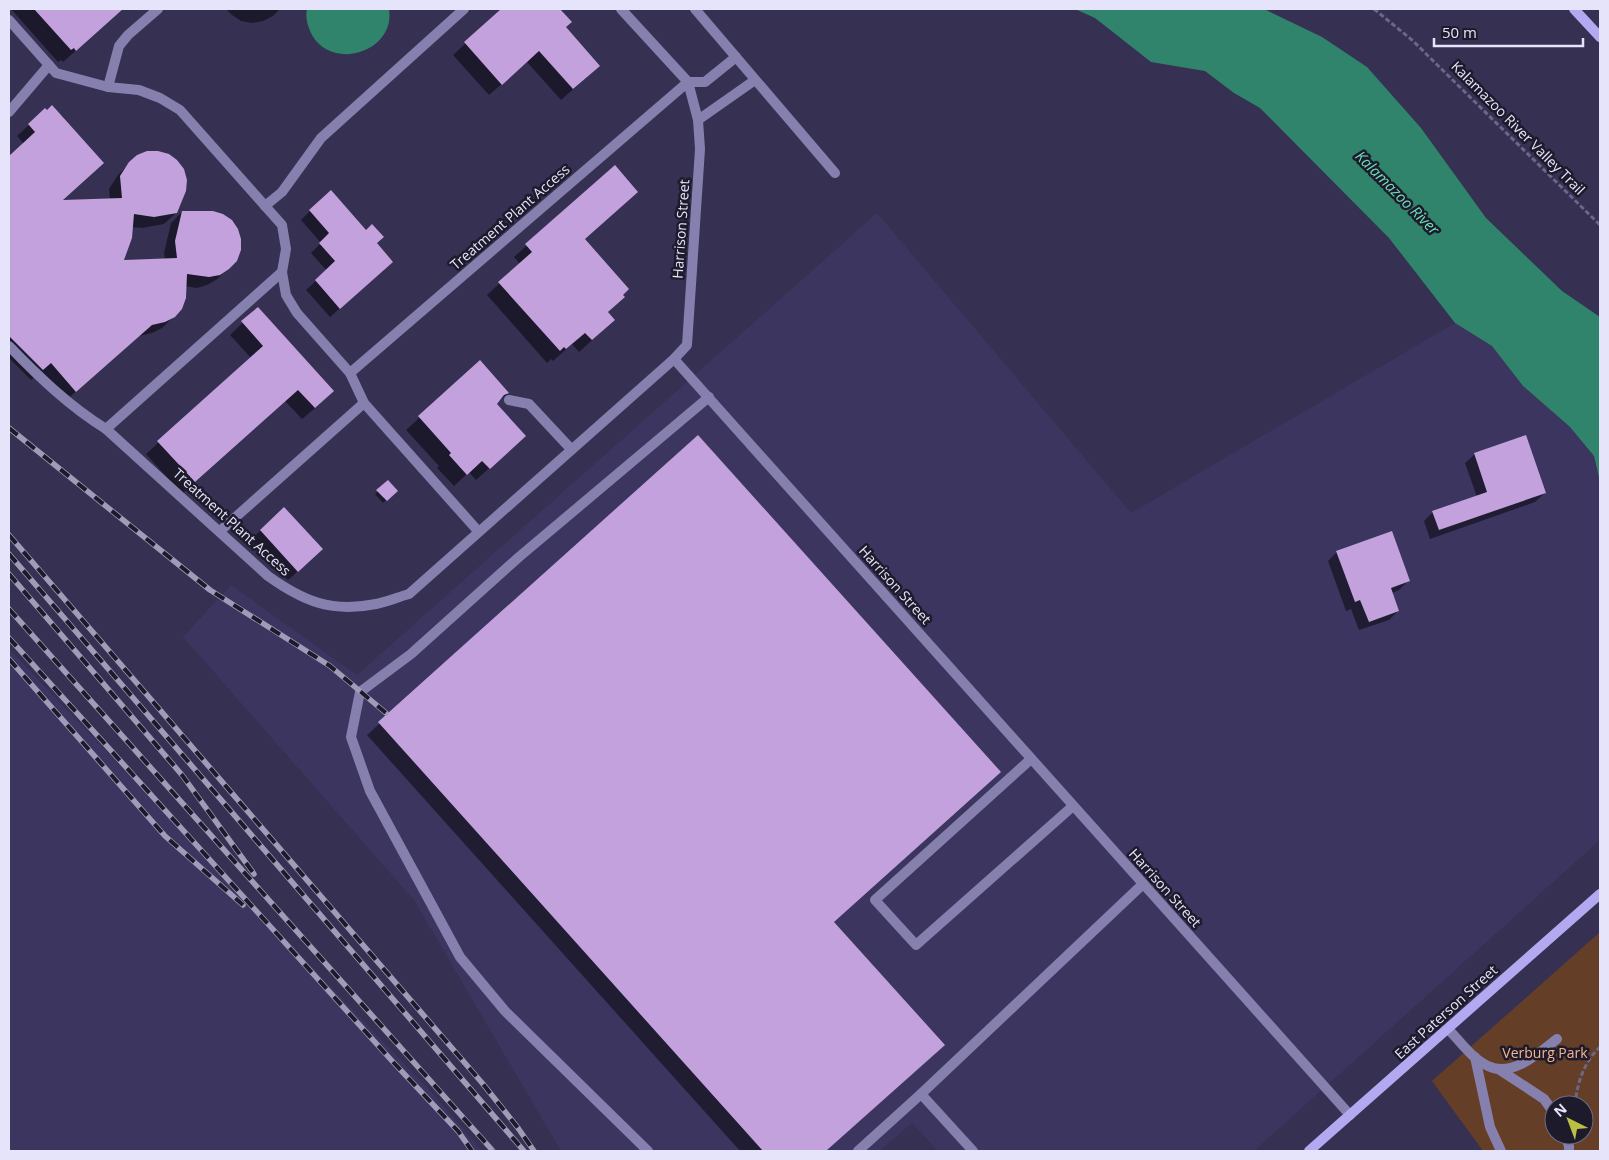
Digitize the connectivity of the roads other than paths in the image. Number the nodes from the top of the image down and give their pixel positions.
1 (158, 9) edge
2 (464, 9) edge
3 (621, 9) edge
4 (695, 9) edge
5 (1574, 9) edge
6 (9, 20) edge
7 (1600, 37) edge
8 (736, 57) junction
9 (49, 65) junction
10 (755, 80) junction
11 (688, 82) junction
12 (108, 88) junction
13 (9, 112) edge
14 (698, 120) junction
15 (835, 173) dead end
16 (265, 206) junction
17 (282, 272) junction
18 (9, 346) edge
19 (674, 359) junction
20 (350, 373) junction
21 (709, 397) junction
22 (509, 400) dead end
23 (364, 404) junction
24 (106, 429) junction
25 (571, 449) junction
26 (220, 531) junction
27 (478, 531) junction
28 (1032, 759) junction
29 (1073, 806) junction
30 (1143, 884) junction
31 (1600, 894) edge
32 (1448, 1028) junction
33 (1557, 1039) dead end
34 (1475, 1057) junction
35 (1500, 1070) junction
36 (920, 1094) junction
37 (1544, 1099) edge
38 (1350, 1115) junction
39 (648, 1151) edge
40 (858, 1151) edge
41 (973, 1151) edge
42 (1309, 1151) edge
43 (1501, 1151) edge

1 - 12 street
2 - 16 street
3 - 11 street, Harrison Street
4 - 8 street
5 - 7 street
6 - 9 street
8 - 10 street
8 - 11 street
9 - 12 street
9 - 13 street
10 - 14 street
10 - 15 street
11 - 14 street, Harrison Street
11 - 20 street, Treatment Plant Access
12 - 16 street
14 - 19 street, Harrison Street
16 - 17 street
17 - 20 street
17 - 24 street
18 - 24 street, Treatment Plant Access
19 - 21 street, Harrison Street
19 - 25 street, Treatment Plant Access
20 - 23 street
21 - 28 street, Harrison Street
21 - 39 street
22 - 25 street
23 - 26 street
23 - 27 street
24 - 26 street, Treatment Plant Access
25 - 27 street, Treatment Plant Access
26 - 27 street, Treatment Plant Access
28 - 29 street, Harrison Street
28 - 29 street
29 - 30 street, Harrison Street
30 - 36 street
30 - 38 street, Harrison Street
31 - 32 street, East Paterson Street
32 - 34 street
32 - 38 street, East Paterson Street
33 - 35 street
34 - 35 street
34 - 43 street
35 - 37 street
36 - 40 street
36 - 41 street
38 - 42 street, East Paterson Street

